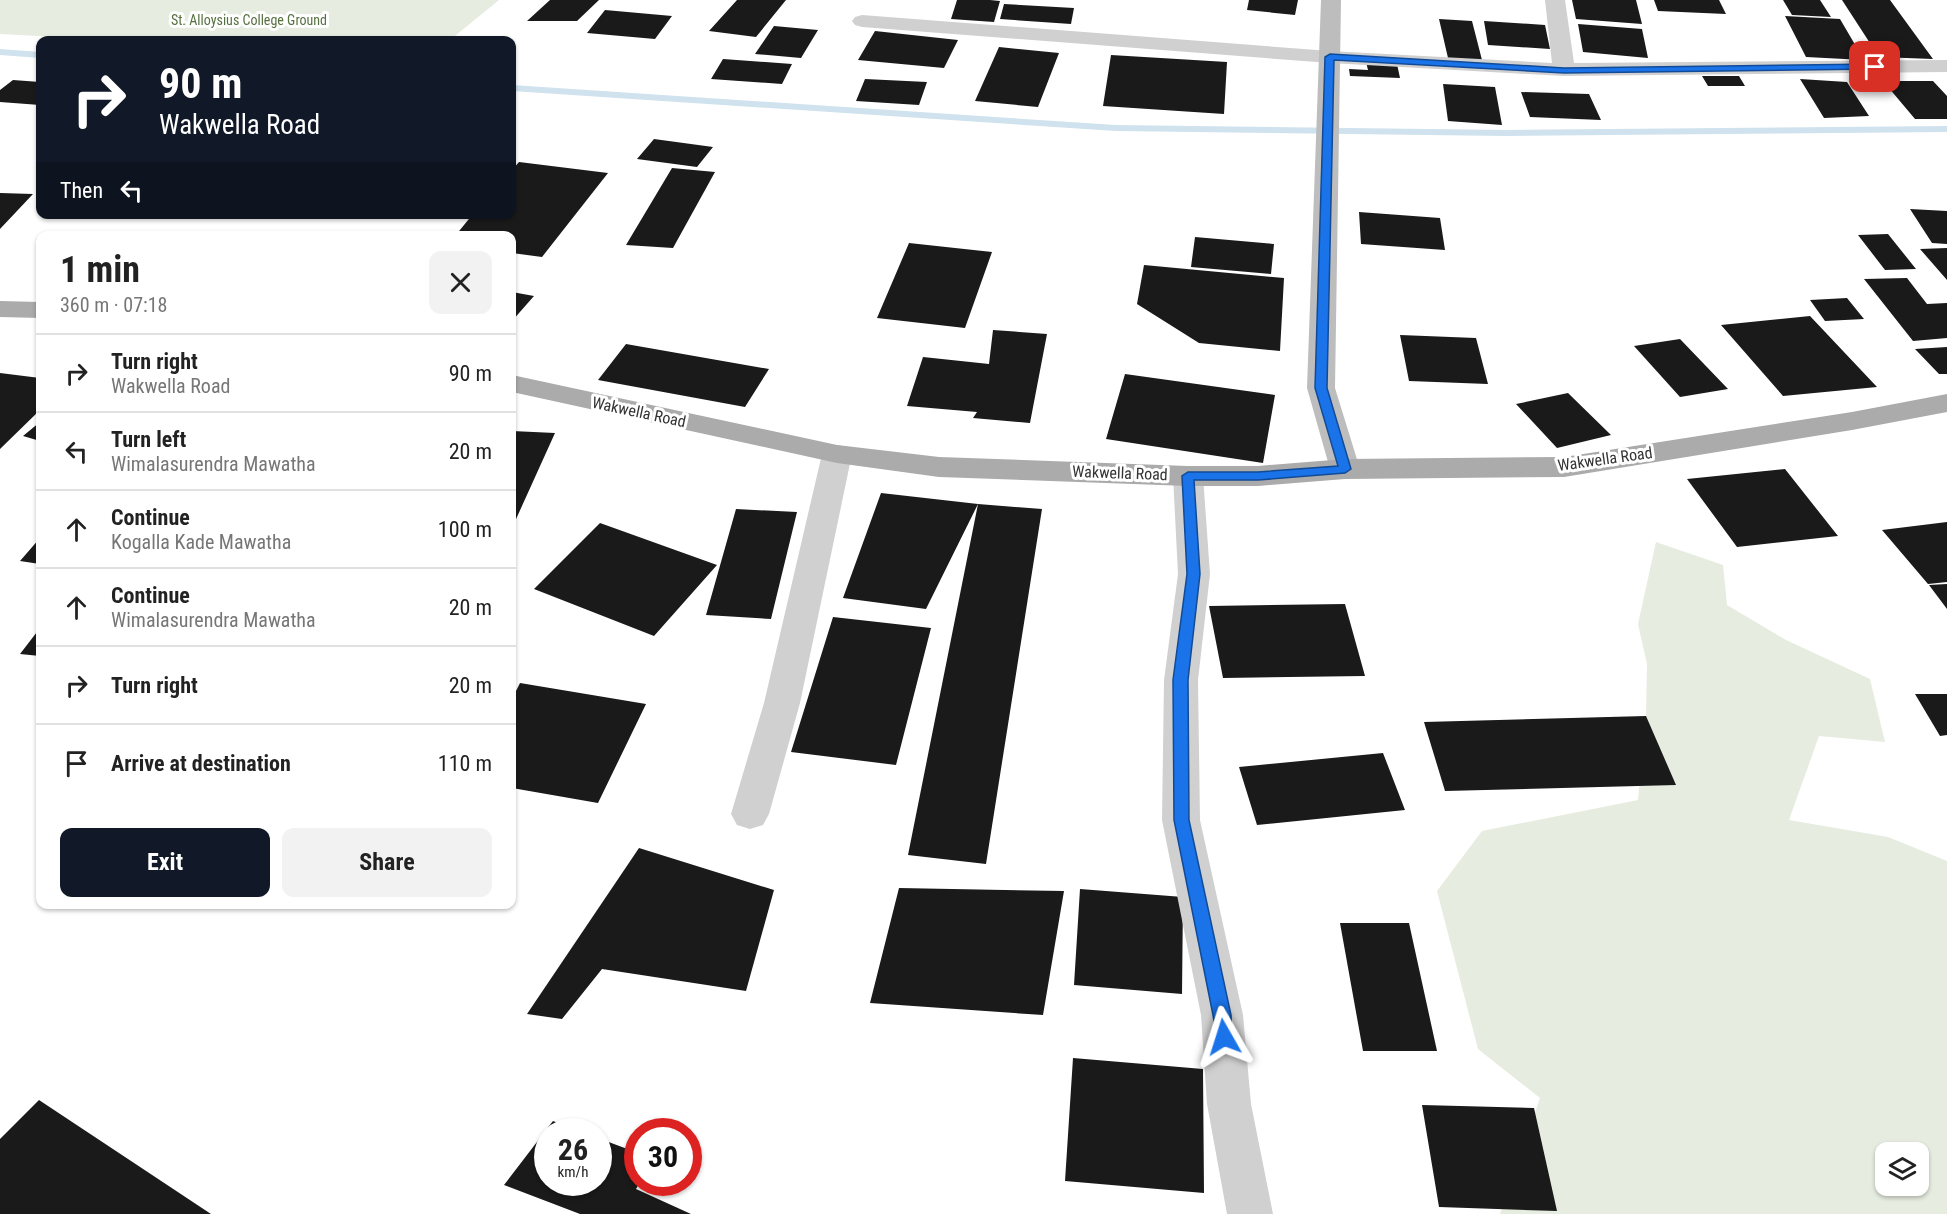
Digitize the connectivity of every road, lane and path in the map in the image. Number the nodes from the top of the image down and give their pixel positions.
1 (1331, 0) edge
2 (1555, 0) edge
3 (862, 21) dead end
4 (1330, 57) junction
5 (1947, 66) edge
6 (1564, 70) junction
7 (0, 309) edge
8 (36, 310) edge
9 (516, 385) edge
10 (1947, 403) edge
11 (837, 454) junction
12 (1345, 469) junction
13 (1188, 476) junction
14 (750, 814) dead end
15 (1250, 1214) edge

1 - 4 street
2 - 6 street
3 - 4 street
4 - 6 street
4 - 12 street
5 - 6 street
7 - 8 main road
9 - 11 main road, Wakwella Road
10 - 12 main road, Wakwella Road
11 - 13 main road, Wakwella Road
11 - 14 street
12 - 13 main road, Wakwella Road
13 - 15 street

